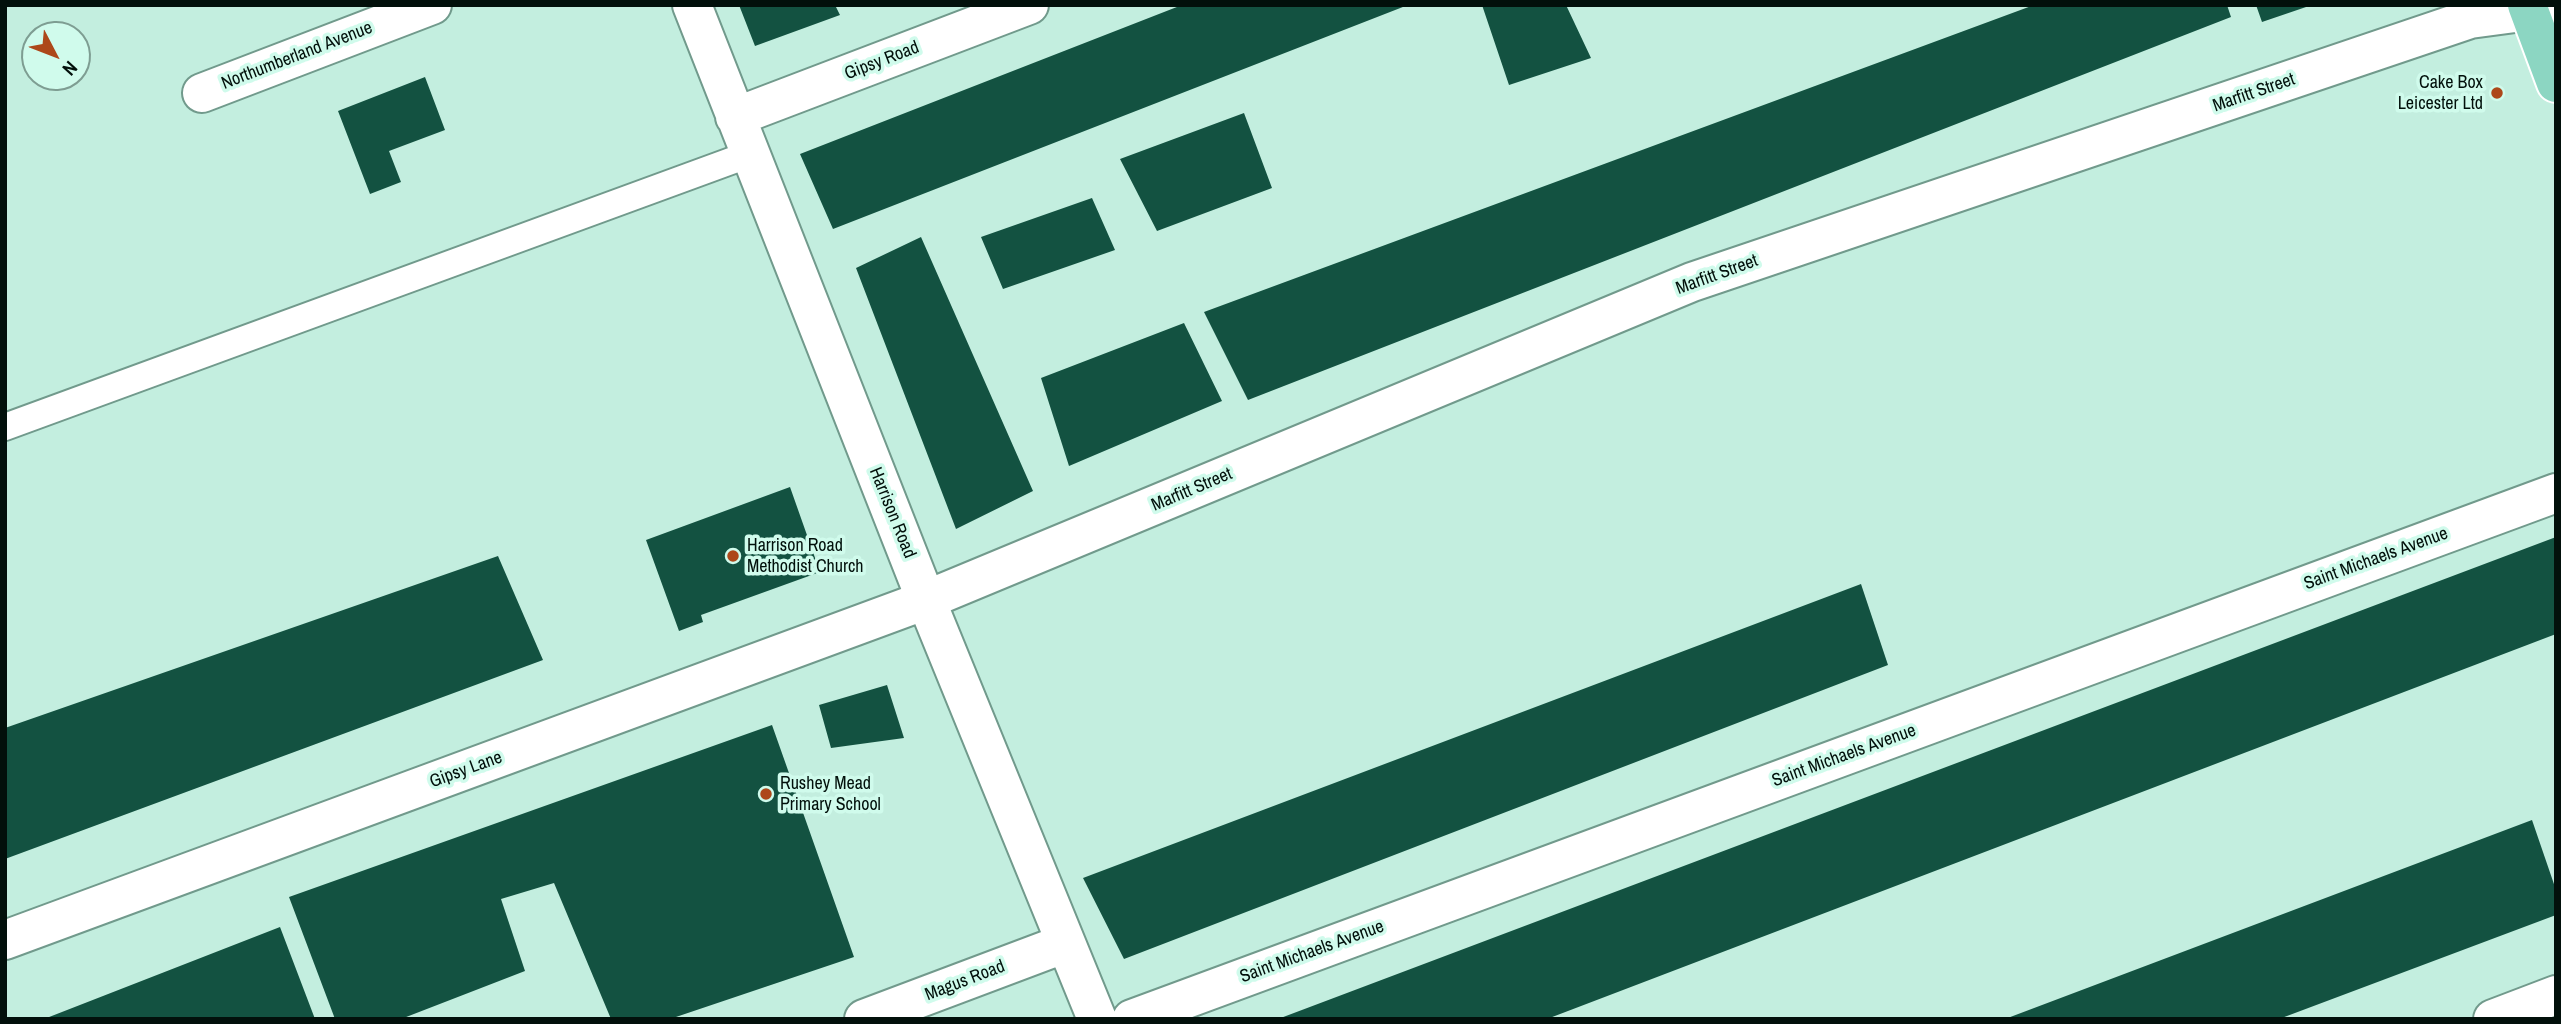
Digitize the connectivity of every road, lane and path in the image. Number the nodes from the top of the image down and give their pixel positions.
1 (432, 5) edge
2 (692, 5) edge
3 (1030, 5) edge
4 (2537, 9) edge
5 (2556, 83) edge
6 (202, 93) dead end
7 (735, 117) junction
8 (750, 154) junction
9 (5, 427) edge
10 (2556, 493) edge
11 (926, 600) junction
12 (5, 940) edge
13 (1066, 943) junction
14 (2556, 995) edge
15 (864, 1019) edge
16 (1097, 1019) edge
17 (1132, 1019) edge
18 (2493, 1019) edge

1 - 6 street, Northumberland Avenue
2 - 7 street, Harrison Road
3 - 7 street, Gipsy Road
4 - 5 main road
4 - 11 street, Marfitt Street
7 - 8 street, Harrison Road
8 - 9 lane
8 - 11 street, Harrison Road
10 - 17 street, Saint Michaels Avenue
11 - 12 street, Gipsy Lane
11 - 13 street, Harrison Road
13 - 15 street, Magus Road
13 - 16 street, Harrison Road
14 - 18 street

